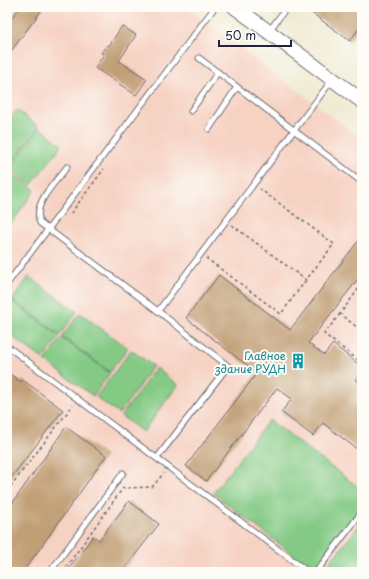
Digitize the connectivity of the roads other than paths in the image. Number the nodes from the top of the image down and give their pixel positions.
1 (10, 7) edge
2 (215, 7) edge
3 (235, 7) edge
4 (287, 7) edge
5 (7, 11) edge
6 (269, 31) junction
7 (199, 58) dead end
8 (218, 72) junction
9 (333, 79) junction
10 (237, 87) junction
11 (362, 101) edge
12 (192, 111) dead end
13 (209, 129) dead end
14 (294, 130) junction
15 (67, 166) dead end
16 (362, 182) edge
17 (49, 230) junction
18 (7, 284) edge
19 (158, 311) junction
20 (7, 346) edge
21 (157, 458) junction
22 (123, 473) dead end
23 (362, 512) edge
24 (50, 572) edge
25 (308, 572) edge
26 (316, 572) edge

1 - 5 lane
2 - 17 lane
3 - 6 main road
4 - 6 lane
6 - 9 main road
7 - 8 lane
8 - 10 lane
8 - 12 lane
9 - 11 main road
9 - 14 lane
10 - 13 lane
10 - 14 lane
14 - 16 lane
14 - 19 lane
15 - 17 lane
17 - 18 lane
17 - 19 lane
19 - 21 lane
20 - 21 lane
21 - 25 lane
22 - 24 lane
23 - 26 lane

